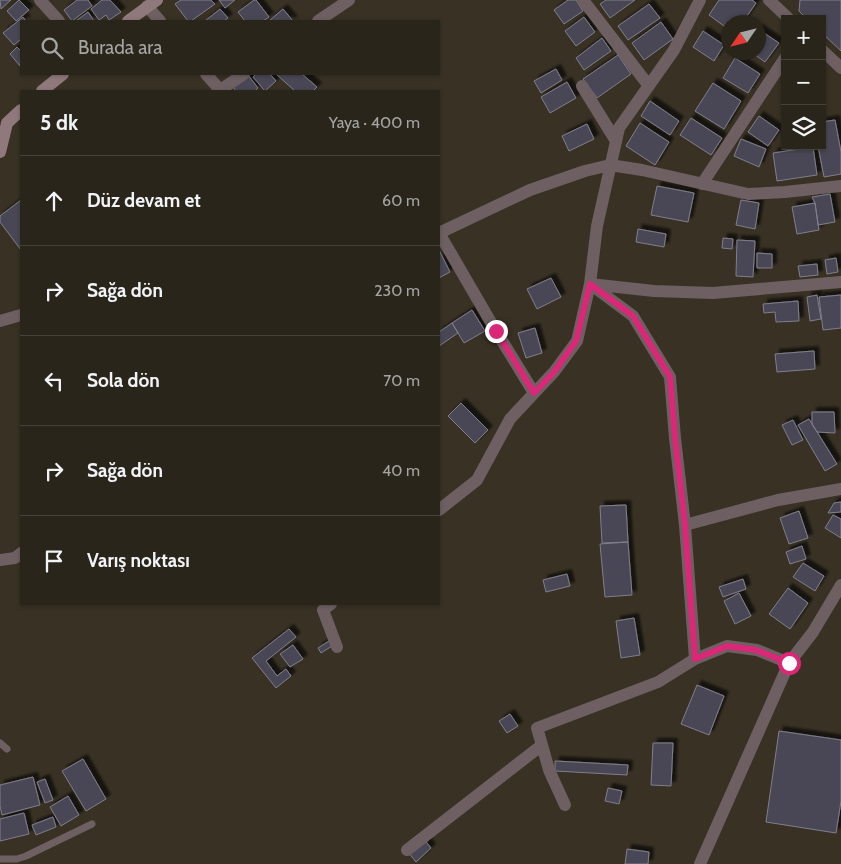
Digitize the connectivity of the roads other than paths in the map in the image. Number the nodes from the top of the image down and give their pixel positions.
1 (40, 0) edge
2 (349, 0) edge
3 (583, 0) edge
4 (700, 0) edge
5 (769, 0) edge
6 (152, 3) edge
7 (785, 15) edge
8 (58, 20) edge
9 (129, 20) edge
10 (160, 20) edge
11 (319, 20) edge
12 (826, 54) edge
13 (784, 60) edge
14 (841, 68) edge
15 (63, 75) edge
16 (207, 75) edge
17 (243, 75) edge
18 (582, 86) dead end
19 (649, 86) junction
20 (43, 90) edge
21 (220, 90) edge
22 (222, 90) edge
23 (20, 111) edge
24 (2, 122) edge
25 (616, 141) junction
26 (0, 152) edge
27 (610, 166) junction
28 (702, 184) junction
29 (841, 186) edge
30 (440, 233) edge
31 (440, 235) edge
32 (841, 282) edge
33 (590, 284) junction
34 (20, 315) edge
35 (0, 321) edge
36 (534, 393) junction
37 (841, 489) edge
38 (440, 509) edge
39 (685, 525) junction
40 (20, 554) edge
41 (0, 560) edge
42 (841, 585) edge
43 (330, 605) edge
44 (337, 647) dead end
45 (695, 659) junction
46 (789, 663) junction
47 (0, 743) edge
48 (542, 745) junction
49 (7, 749) dead end
50 (566, 805) dead end
51 (92, 824) dead end
52 (407, 850) dead end
53 (0, 859) edge
54 (700, 864) edge

1 - 8 street
2 - 11 street
3 - 19 street
4 - 19 street
5 - 7 street
6 - 9 street
6 - 10 street
12 - 14 street
13 - 28 street
15 - 20 street
16 - 21 street
17 - 22 street
18 - 25 street
19 - 25 street
23 - 24 street
24 - 26 street
25 - 27 street
27 - 28 street
27 - 30 street
27 - 33 street
28 - 29 street
31 - 36 street
32 - 33 street
33 - 36 street
33 - 39 street
34 - 35 street
36 - 38 street
37 - 39 street
39 - 45 street
40 - 41 street
42 - 46 street
43 - 44 street
45 - 46 street
45 - 48 street
46 - 54 street
47 - 49 lane
48 - 50 street
48 - 52 street
51 - 53 lane

